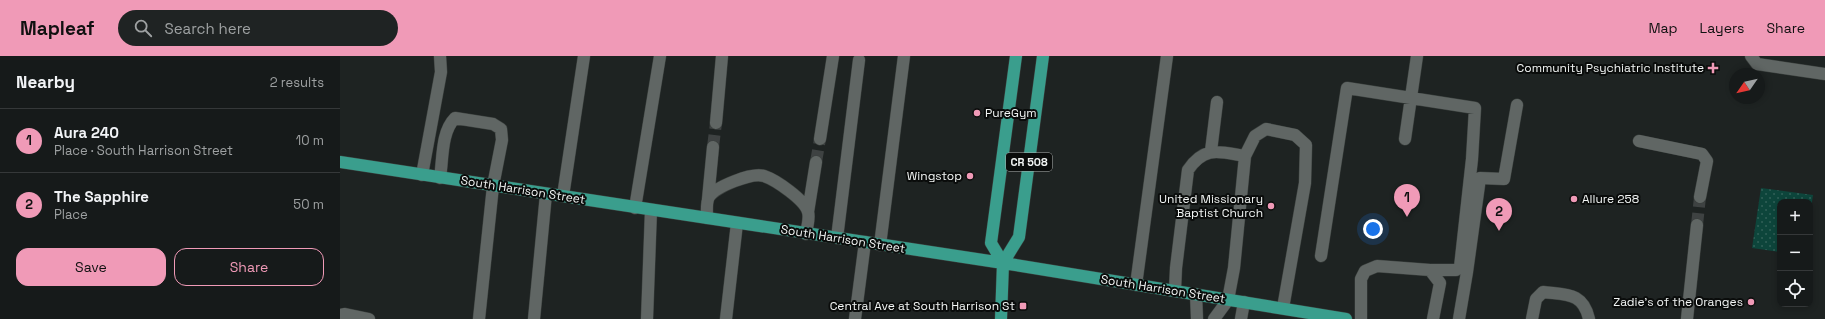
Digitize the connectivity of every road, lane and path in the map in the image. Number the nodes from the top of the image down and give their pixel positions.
1 (440, 56) edge
2 (584, 56) edge
3 (660, 56) edge
4 (722, 56) edge
5 (833, 56) edge
6 (904, 56) edge
7 (1016, 56) edge
8 (1043, 56) edge
9 (1167, 56) edge
10 (1417, 56) edge
11 (1751, 56) edge
12 (859, 60) dead end
13 (1825, 74) edge
14 (1411, 98) junction
15 (1217, 102) dead end
16 (1517, 104) dead end
17 (716, 123) tunnel mouth
18 (820, 139) tunnel mouth
19 (1405, 139) dead end
20 (1639, 141) dead end
21 (713, 147) tunnel mouth
22 (1211, 151) junction
23 (1245, 156) junction
24 (340, 162) edge
25 (816, 162) tunnel mouth
26 (422, 175) junction
27 (440, 178) junction
28 (493, 186) junction
29 (546, 194) junction
30 (563, 196) junction
31 (1700, 197) tunnel mouth
32 (708, 198) junction
33 (635, 208) junction
34 (651, 210) junction
35 (808, 212) junction
36 (707, 218) junction
37 (737, 223) junction
38 (1697, 225) tunnel mouth
39 (806, 234) junction
40 (837, 238) junction
41 (865, 242) junction
42 (880, 245) junction
43 (1321, 256) dead end
44 (1003, 263) junction
45 (1430, 270) junction
46 (1136, 285) junction
47 (1175, 290) junction
48 (1196, 294) junction
49 (1228, 300) junction
50 (1244, 302) junction
51 (1283, 308) junction
52 (340, 315) edge
53 (1310, 316) edge
54 (370, 319) edge
55 (479, 319) edge
56 (534, 319) edge
57 (646, 319) edge
58 (726, 319) edge
59 (855, 319) edge
60 (1001, 319) edge
61 (1197, 319) edge
62 (1214, 319) edge
63 (1241, 319) edge
64 (1346, 319) edge
65 (1361, 319) edge
66 (1433, 319) edge
67 (1459, 319) edge
68 (1532, 319) edge
69 (1589, 319) edge
70 (1687, 319) edge

1 - 26 street
2 - 30 street
3 - 33 street
4 - 17 street
5 - 18 street
6 - 42 street
7 - 44 main road, CR 508
8 - 44 main road, CR 508
9 - 46 street
10 - 14 street
11 - 13 street
12 - 40 street
14 - 19 street
14 - 43 street
14 - 45 street
15 - 22 street
16 - 67 street
20 - 31 street
21 - 32 street
22 - 23 street
22 - 47 street
23 - 49 street
23 - 51 street
24 - 26 main road, South Harrison Street
25 - 35 street
26 - 27 main road, South Harrison Street
27 - 28 main road, South Harrison Street
27 - 28 street
28 - 29 main road, South Harrison Street
28 - 55 street
29 - 30 main road, South Harrison Street
29 - 56 street
30 - 33 main road, South Harrison Street
32 - 35 street
32 - 36 street
33 - 34 main road, South Harrison Street
34 - 36 main road, South Harrison Street
34 - 57 street
35 - 39 street
36 - 37 main road, South Harrison Street
37 - 39 main road, South Harrison Street
37 - 58 street
38 - 70 street
39 - 40 main road, South Harrison Street
40 - 41 main road, South Harrison Street
41 - 42 main road, South Harrison Street
41 - 59 street
42 - 44 main road, South Harrison Street
44 - 46 main road, South Harrison Street
44 - 60 main road, CR 508
45 - 65 street
45 - 66 street
46 - 47 main road, South Harrison Street
47 - 48 main road, South Harrison Street
48 - 49 main road, South Harrison Street
48 - 61 street
49 - 50 main road, South Harrison Street
49 - 62 street
50 - 51 main road, South Harrison Street
50 - 63 street
51 - 53 main road, South Harrison Street
52 - 54 street
53 - 64 main road, South Harrison Street
68 - 69 street

